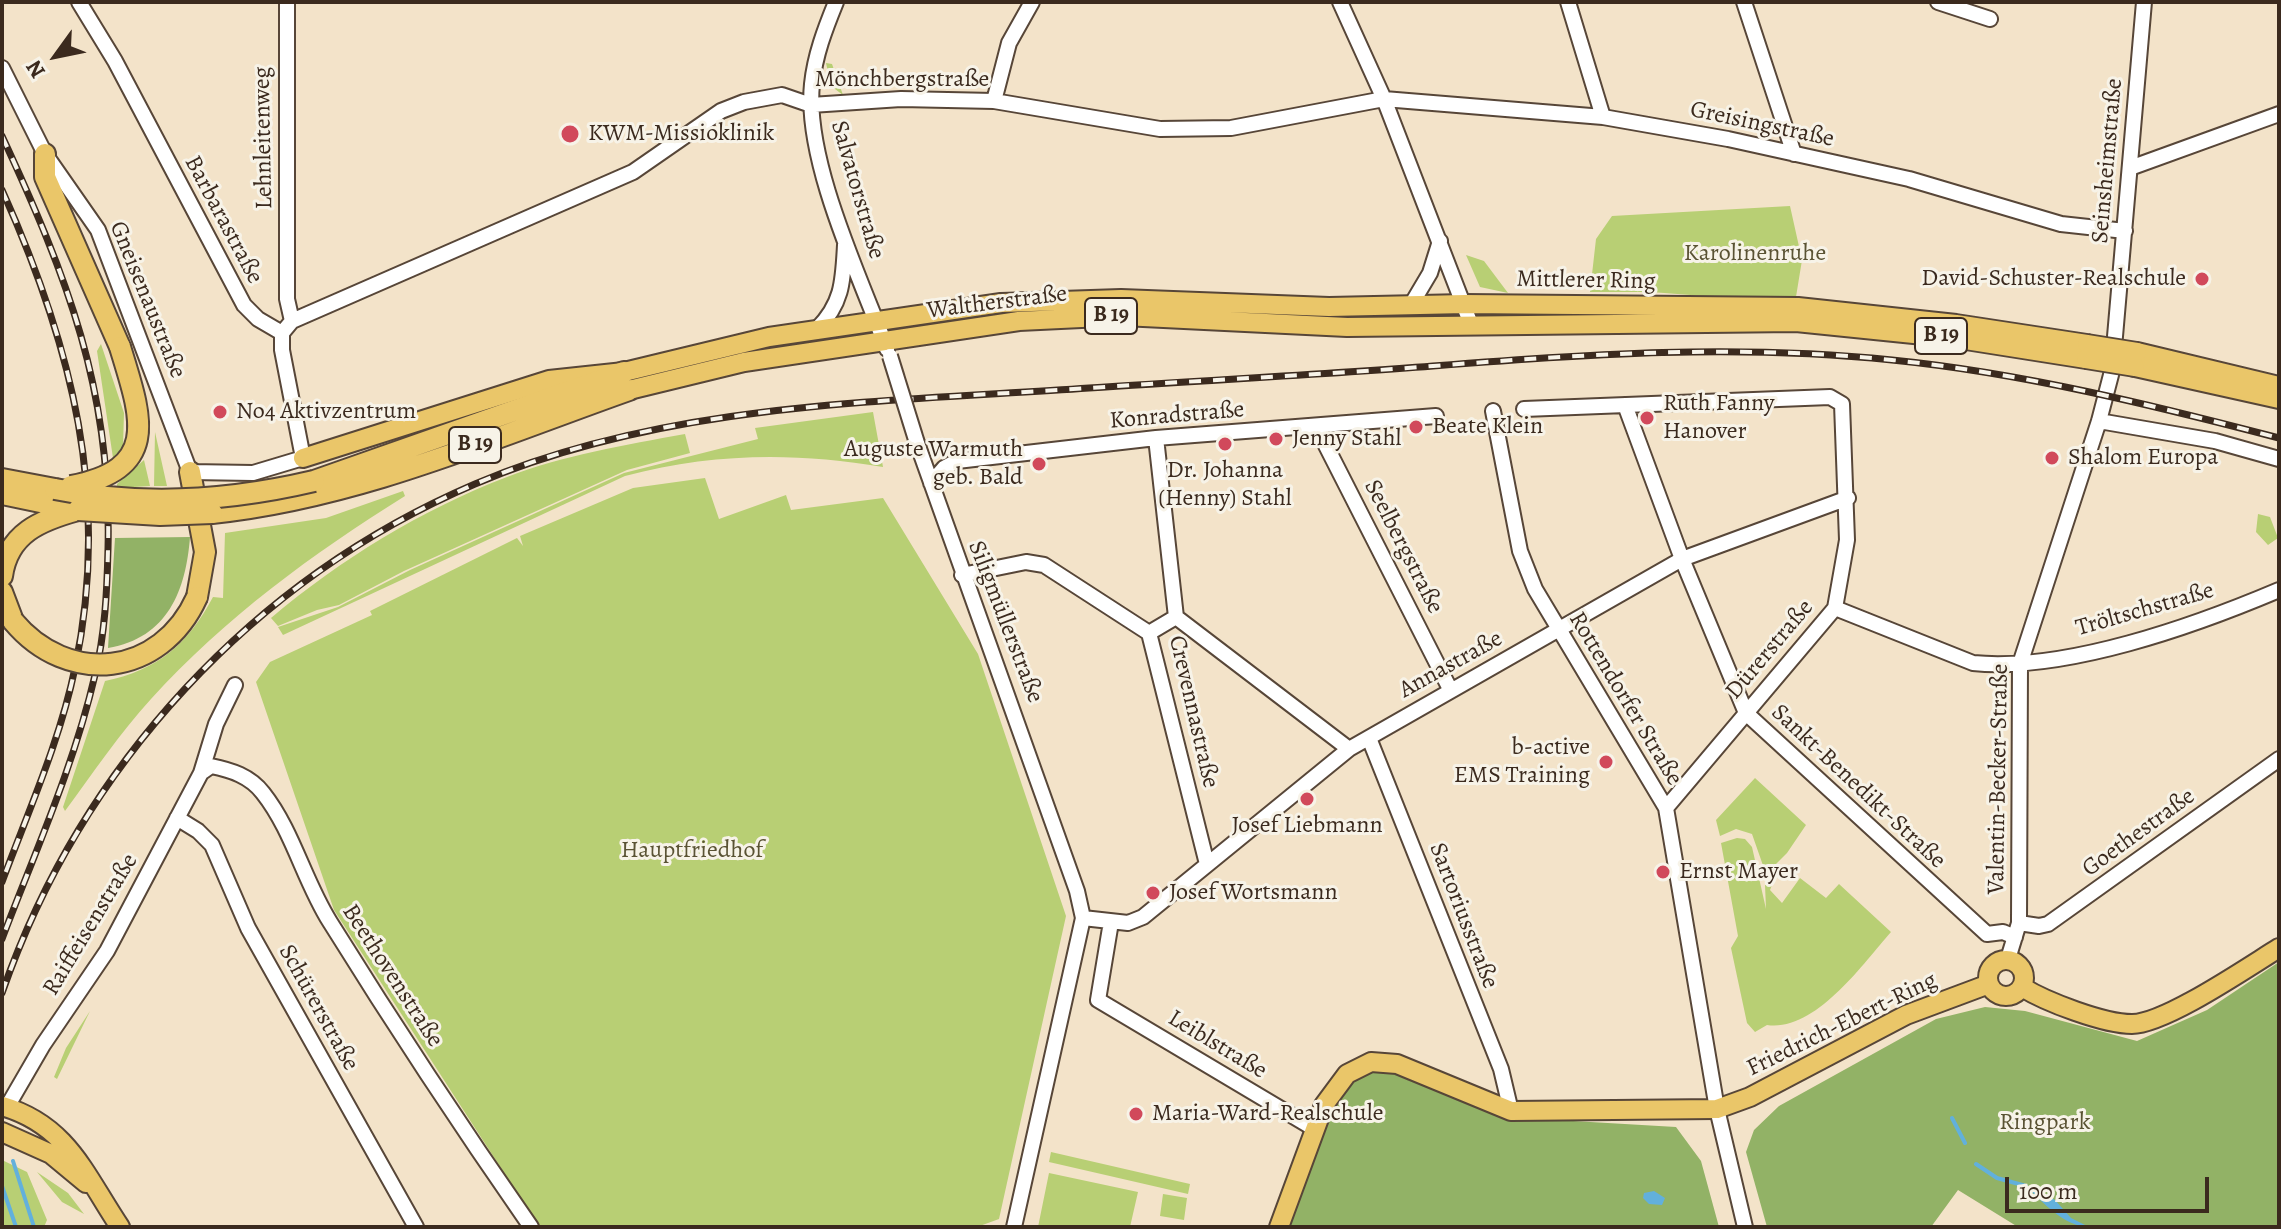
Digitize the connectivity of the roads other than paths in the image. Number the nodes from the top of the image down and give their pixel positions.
1 (79, 2) edge
2 (287, 2) edge
3 (836, 2) edge
4 (1032, 2) edge
5 (1340, 2) edge
6 (1568, 2) edge
7 (1744, 2) edge
8 (1938, 2) edge
9 (2144, 2) edge
10 (1990, 19) dead end
11 (2, 68) edge
12 (1384, 99) junction
13 (994, 101) junction
14 (811, 105) junction
15 (2279, 114) edge
16 (1603, 117) junction
17 (45, 154) junction
18 (1794, 154) junction
19 (2130, 168) junction
20 (2125, 231) junction
21 (845, 237) junction
22 (1440, 241) junction
23 (1465, 304) junction
24 (1411, 305) junction
25 (292, 321) junction
26 (876, 321) junction
27 (1472, 327) junction
28 (817, 329) junction
29 (282, 333) junction
30 (887, 349) junction
31 (2087, 351) junction
32 (2136, 359) junction
33 (2112, 371) joint
34 (627, 381) junction
35 (2279, 386) edge
36 (2279, 399) edge
37 (1625, 405) junction
38 (1524, 409) dead end
39 (1493, 411) dead end
40 (1436, 416) dead end
41 (2099, 421) junction
42 (1316, 426) junction
43 (1156, 438) junction
44 (303, 458) junction
45 (2279, 459) edge
46 (190, 472) junction
47 (2, 479) edge
48 (931, 483) junction
49 (316, 488) junction
50 (55, 489) junction
51 (2, 494) edge
52 (1848, 498) junction
53 (78, 510) junction
54 (1682, 559) junction
55 (962, 575) junction
56 (2, 576) edge
57 (2279, 590) edge
58 (2, 592) edge
59 (1835, 608) junction
60 (7, 614) edge
61 (1176, 617) junction
62 (1557, 631) junction
63 (1149, 633) junction
64 (2020, 664) junction
65 (235, 685) dead end
66 (1450, 689) junction
67 (1746, 713) junction
68 (1369, 738) junction
69 (1349, 749) junction
70 (2279, 759) edge
71 (206, 770) junction
72 (1666, 808) junction
73 (177, 818) junction
74 (1207, 864) junction
75 (1083, 918) junction
76 (1111, 922) junction
77 (2017, 930) junction
78 (2279, 948) edge
79 (2008, 959) junction
80 (1989, 984) junction
81 (2022, 987) junction
82 (4, 1107) edge
83 (1717, 1109) junction
84 (1511, 1111) junction
85 (1313, 1128) junction
86 (2, 1132) edge
87 (101, 1200) junction
88 (120, 1227) edge
89 (416, 1227) edge
90 (531, 1227) edge
91 (1014, 1227) edge
92 (1279, 1227) edge
93 (1745, 1227) edge

1 - 29 street, Barbarastraße
2 - 25 street, Lehnleitenweg
3 - 14 street, Salvatorstraße
4 - 13 street
5 - 12 street
6 - 16 street
7 - 18 street
8 - 10 street
9 - 19 street, Seinsheimstraße
11 - 17 street, Gneisenaustraße
12 - 13 street, Mönchbergstraße
12 - 16 street, Greisingstraße
12 - 22 street
13 - 14 street, Mönchbergstraße
14 - 21 street, Salvatorstraße
14 - 25 street, Mönchbergstraße
15 - 19 street
16 - 18 street, Greisingstraße
17 - 46 street, Gneisenaustraße
17 - 50 highway, B 19, bridge
18 - 20 street, Greisingstraße
19 - 20 street, Seinsheimstraße
20 - 33 street, Seinsheimstraße
21 - 26 street, Salvatorstraße
21 - 28 street
22 - 23 street
22 - 24 street
23 - 24 main road, Waltherstraße / B 19
23 - 27 street
23 - 31 main road, Mittlerer Ring / B 19
24 - 26 main road, Waltherstraße / B 19
25 - 29 street, Mönchbergstraße
26 - 28 main road, Waltherstraße / B 19
26 - 30 street, Salvatorstraße
27 - 30 main road, Waltherstraße / B 19
27 - 31 main road, Mittlerer Ring / B 19
28 - 34 main road, Waltherstraße / B 19
29 - 44 street
30 - 34 main road, Waltherstraße / B 19
30 - 48 street, Siligmüllerstraße, bridge
31 - 32 main road, B 19, bridge
32 - 35 main road, B 19
32 - 36 main road, B 19
33 - 41 street, Valentin-Becker-Straße
34 - 44 main road
34 - 49 highway, B 19
37 - 38 street
37 - 52 street, Dürerstraße
37 - 54 street, Sankt-Benedikt-Straße
39 - 62 street, Rottendorfer Straße
40 - 42 street, Konradstraße
41 - 45 street
41 - 64 street, Valentin-Becker-Straße
42 - 43 street, Konradstraße
42 - 66 street, Seelbergstraße
43 - 48 street, Konradstraße
43 - 61 street, Crevennastraße
44 - 46 street
46 - 60 highway, bridge
47 - 50 highway, B 19
48 - 55 street, Siligmüllerstraße
49 - 50 highway, B 19, bridge
49 - 53 highway, B 19, bridge
51 - 53 highway, B 19
52 - 54 street, Annastraße
52 - 59 street, Dürerstraße
53 - 56 highway
54 - 62 street, Annastraße
54 - 67 street, Sankt-Benedikt-Straße
55 - 63 street
55 - 75 street, Siligmüllerstraße
57 - 64 street, Tröltschstraße
58 - 60 highway
59 - 64 street, Tröltschstraße
59 - 67 street, Dürerstraße
61 - 63 street, Crevennastraße
61 - 69 street
62 - 66 street, Annastraße
62 - 72 street, Rottendorfer Straße
63 - 74 street, Crevennastraße
64 - 77 street, Valentin-Becker-Straße
65 - 71 street, Raiffeisenstraße
66 - 68 street, Annastraße
67 - 72 street, Dürerstraße
67 - 77 street, Sankt-Benedikt-Straße
68 - 69 street, Annastraße
68 - 84 street, Sartoriusstraße
69 - 74 street, Annastraße
70 - 77 street, Goethestraße
71 - 73 street, Raiffeisenstraße
71 - 90 street, Beethovenstraße
72 - 83 street, Rottendorfer Straße
73 - 82 street, Raiffeisenstraße
73 - 89 street, Schürerstraße
74 - 76 street, Annastraße
75 - 76 street, Annastraße
75 - 91 street
76 - 85 street, Leiblstraße
77 - 79 street, Valentin-Becker-Straße
78 - 81 main road, Friedrich-Ebert-Ring
79 - 80 main road
79 - 81 main road
80 - 81 main road, Friedrich-Ebert-Ring
80 - 83 main road, Friedrich-Ebert-Ring
82 - 87 main road
83 - 84 main road
83 - 93 street, Rottendorfer Straße
84 - 85 main road
85 - 92 main road
86 - 87 main road
87 - 88 main road

